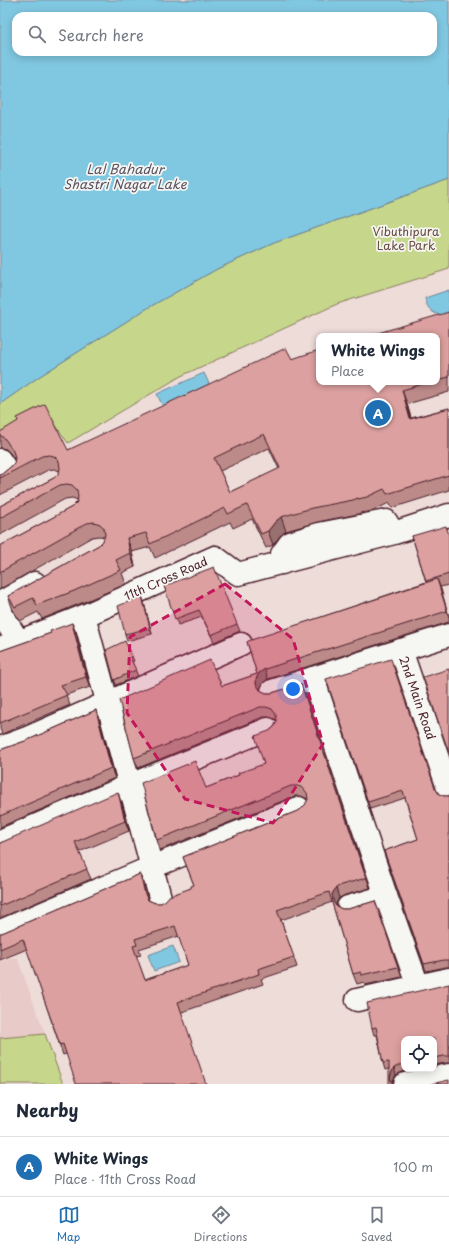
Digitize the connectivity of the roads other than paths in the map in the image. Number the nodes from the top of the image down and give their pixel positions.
1 (0, 460) edge
2 (0, 478) edge
3 (449, 515) edge
4 (51, 574) edge
5 (0, 603) edge
6 (0, 612) edge
7 (84, 616) junction
8 (449, 635) edge
9 (241, 644) dead end
10 (10, 646) edge
11 (401, 650) junction
12 (313, 678) junction
13 (272, 691) edge
14 (107, 702) junction
15 (268, 728) dead end
16 (0, 748) edge
17 (130, 785) junction
18 (449, 791) edge
19 (299, 808) dead end
20 (0, 841) edge
21 (152, 867) junction
22 (386, 896) junction
23 (161, 901) edge
24 (348, 907) edge
25 (1, 931) edge
26 (449, 979) edge
27 (418, 986) junction
28 (357, 1000) dead end
29 (449, 1075) edge
30 (405, 1084) edge

1 - 2 street
3 - 7 street, 11th Cross Road
4 - 5 street
6 - 10 street
7 - 10 street, 11th Cross Road
7 - 14 street
8 - 11 street
9 - 14 street
11 - 12 street
11 - 18 street, 2nd Main Road
12 - 13 street
12 - 22 street
14 - 16 street
14 - 17 street
15 - 17 street
17 - 20 street
17 - 21 street
19 - 21 street
21 - 23 street
21 - 25 street
22 - 24 street
22 - 27 street
26 - 27 street
27 - 28 street
29 - 30 street

